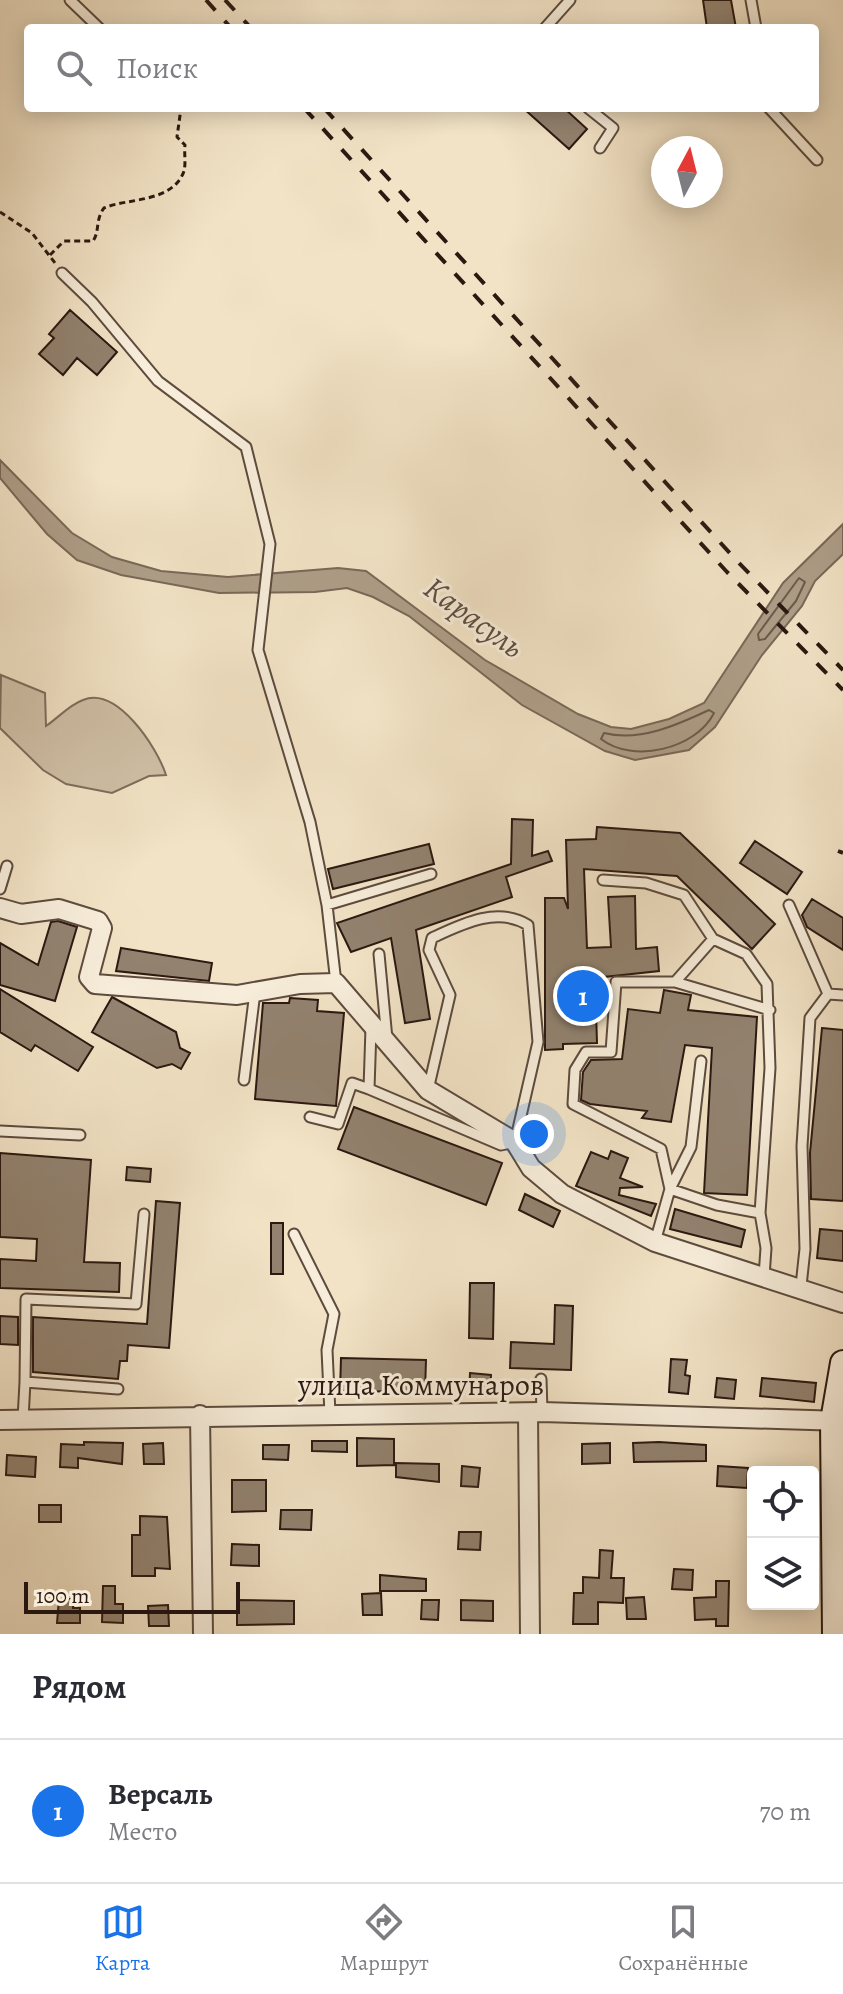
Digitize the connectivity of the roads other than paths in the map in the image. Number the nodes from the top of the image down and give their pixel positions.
1 (70, 0) edge
2 (570, 0) edge
3 (751, 0) edge
4 (95, 24) edge
5 (549, 24) edge
6 (755, 24) edge
7 (593, 112) edge
8 (773, 112) edge
9 (600, 148) dead end
10 (817, 160) dead end
11 (62, 273) dead end
12 (7, 866) dead end
13 (431, 874) dead end
14 (603, 880) dead end
15 (0, 889) edge
16 (327, 905) junction
17 (789, 905) dead end
18 (0, 908) edge
19 (713, 939) junction
20 (379, 954) dead end
21 (675, 982) junction
22 (336, 983) junction
23 (255, 992) junction
24 (828, 994) junction
25 (843, 995) edge
26 (770, 1010) junction
27 (371, 1024) junction
28 (388, 1042) junction
29 (701, 1061) dead end
30 (244, 1080) dead end
31 (369, 1089) junction
32 (428, 1090) junction
33 (310, 1117) dead end
34 (0, 1131) edge
35 (80, 1135) dead end
36 (515, 1142) junction
37 (670, 1189) junction
38 (760, 1213) junction
39 (144, 1214) dead end
40 (294, 1234) dead end
41 (655, 1242) junction
42 (764, 1277) junction
43 (801, 1286) junction
44 (843, 1303) edge
45 (541, 1379) dead end
46 (842, 1380) edge
47 (25, 1382) junction
48 (118, 1389) dead end
49 (535, 1413) junction
50 (330, 1414) junction
51 (200, 1415) junction
52 (23, 1419) junction
53 (0, 1420) edge
54 (838, 1421) edge
55 (203, 1634) edge
56 (530, 1634) edge
57 (835, 1634) edge

1 - 4 lane
2 - 5 lane
3 - 6 lane
7 - 9 lane
8 - 10 lane
11 - 16 lane
12 - 15 lane
13 - 16 lane
14 - 19 lane
16 - 22 lane
17 - 24 lane
18 - 23 street
19 - 21 lane
19 - 26 lane
20 - 28 lane
21 - 26 lane
21 - 37 lane
22 - 23 street
22 - 27 street
23 - 30 lane
24 - 25 lane
24 - 43 lane
26 - 38 lane
27 - 28 street
27 - 31 lane
28 - 32 street
29 - 37 lane
31 - 33 lane
31 - 36 lane
32 - 36 street
32 - 36 lane
34 - 35 lane
36 - 41 street
37 - 38 lane
37 - 41 lane
38 - 42 lane
39 - 47 lane
40 - 50 lane
41 - 42 street
42 - 43 street
43 - 44 street
45 - 49 lane
46 - 54 street
47 - 48 lane
47 - 52 lane
49 - 50 street, улица Коммунаров
49 - 54 street, улица Коммунаров
49 - 56 street
50 - 51 street, улица Коммунаров
51 - 52 street, улица Коммунаров
51 - 55 street
52 - 53 street, улица Коммунаров
54 - 57 street

